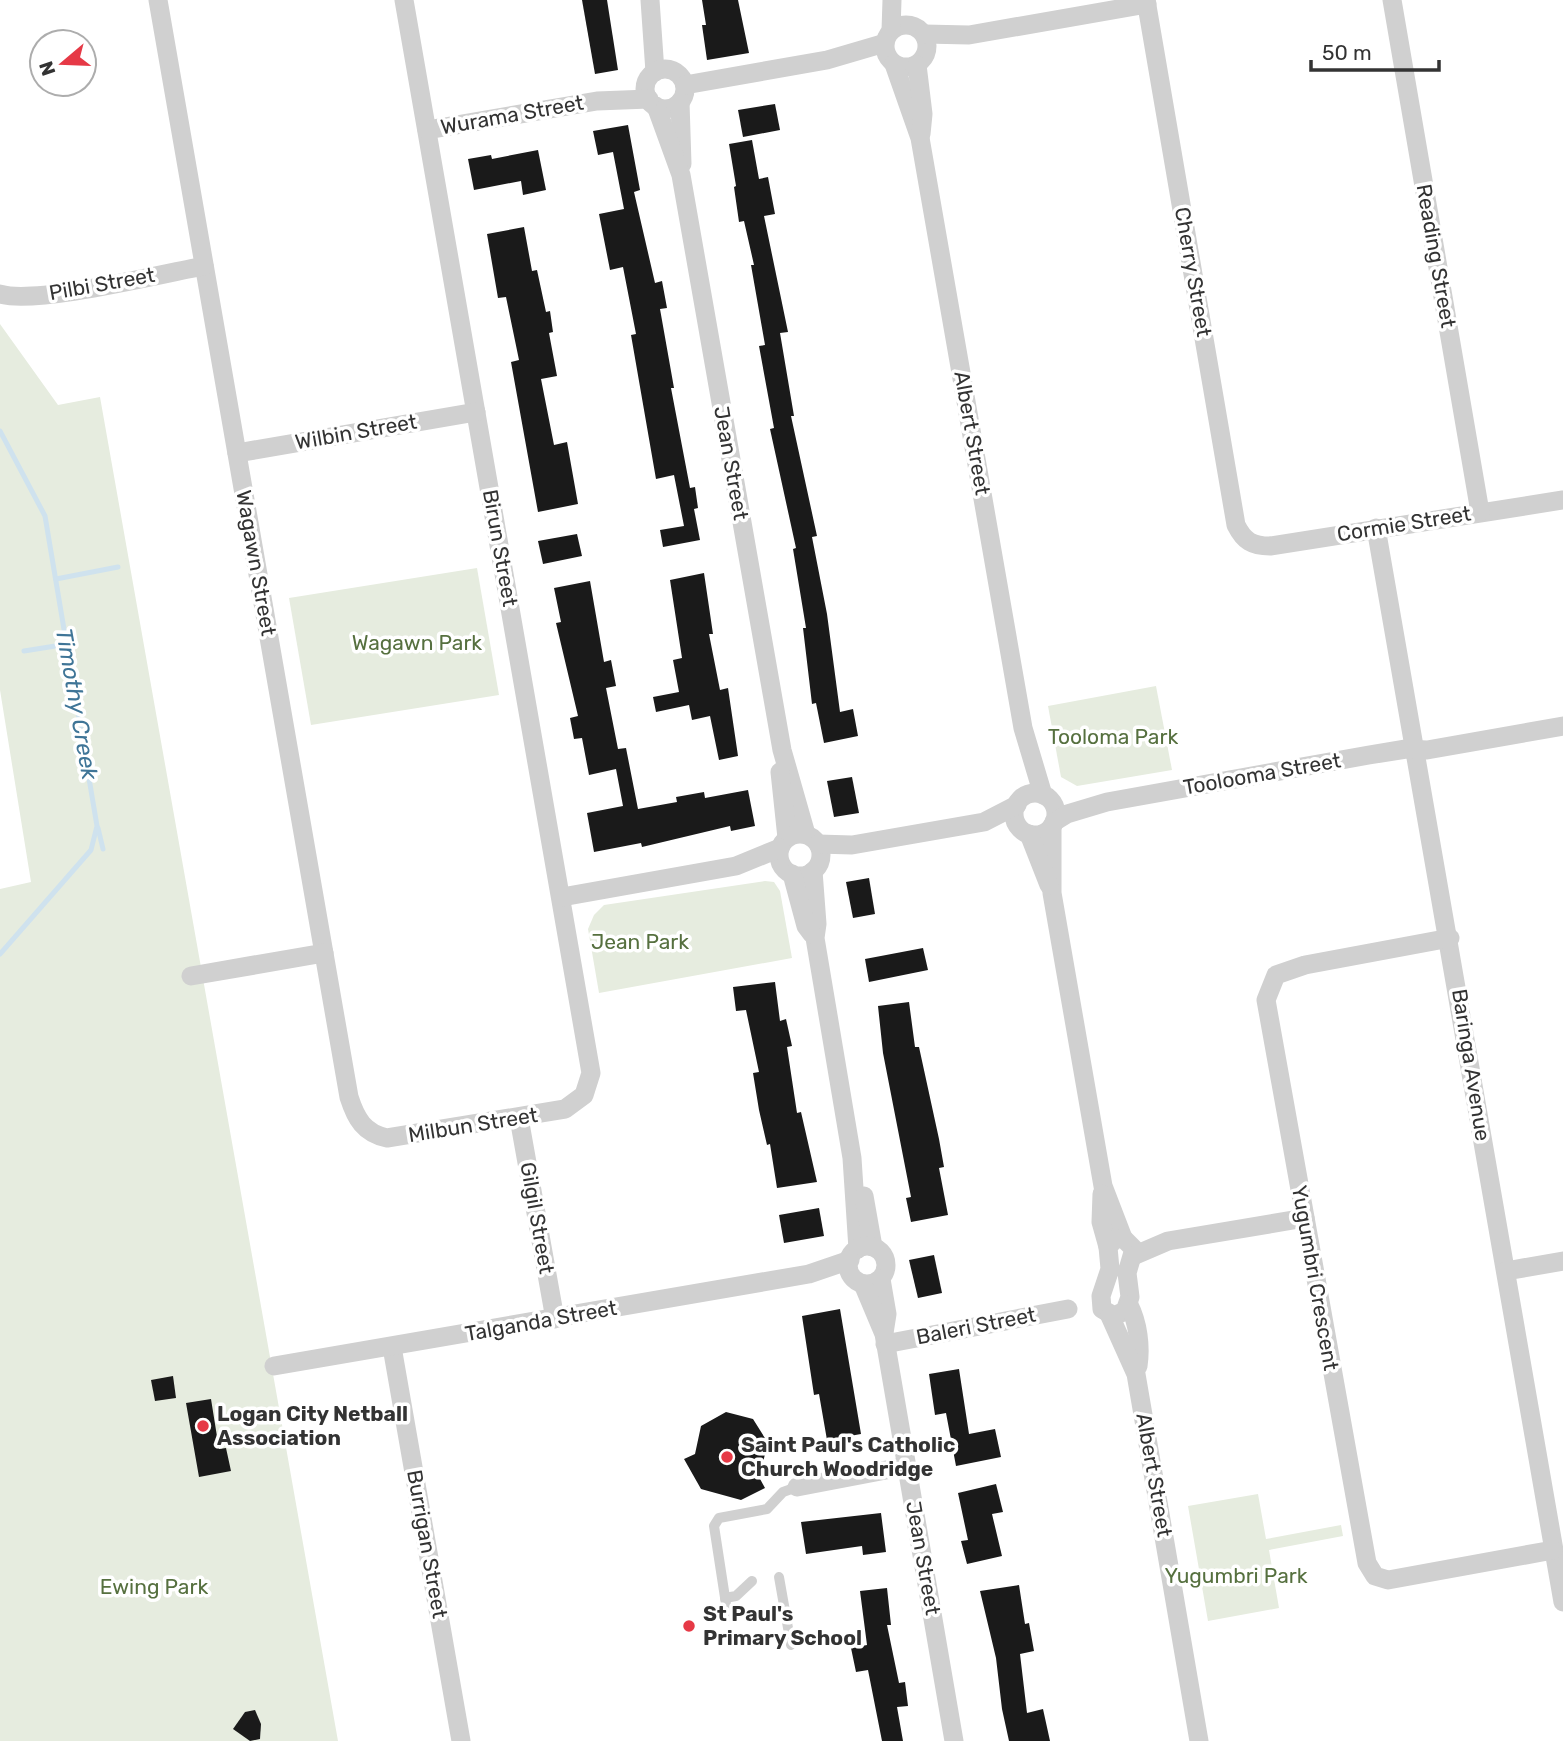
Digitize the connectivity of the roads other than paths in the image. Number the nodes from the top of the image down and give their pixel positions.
1 (158, 0) edge
2 (404, 0) edge
3 (892, 0) edge
4 (904, 0) edge
5 (1392, 0) edge
6 (1147, 2) edge
7 (651, 3) edge
8 (920, 44) junction
9 (889, 48) junction
10 (655, 86) junction
11 (683, 94) junction
12 (427, 130) junction
13 (920, 138) junction
14 (681, 175) junction
15 (204, 266) junction
16 (0, 294) edge
17 (476, 412) junction
18 (237, 453) junction
19 (1563, 500) edge
20 (1480, 512) junction
21 (1376, 528) junction
22 (1246, 541) joint
23 (1563, 726) edge
24 (1023, 728) junction
25 (1417, 750) junction
26 (1019, 802) junction
27 (1050, 812) junction
28 (984, 822) junction
29 (1024, 831) junction
30 (800, 854) junction
31 (1052, 892) junction
32 (562, 897) junction
33 (1450, 937) junction
34 (324, 953) junction
35 (191, 976) dead end
36 (584, 1095) joint
37 (519, 1118) junction
38 (361, 1124) joint
39 (1305, 1218) junction
40 (1124, 1246) junction
41 (1563, 1261) edge
42 (863, 1266) junction
43 (1506, 1271) junction
44 (1129, 1305) junction
45 (1105, 1308) junction
46 (555, 1319) junction
47 (884, 1339) junction
48 (392, 1347) junction
49 (274, 1366) dead end
50 (1136, 1374) junction
51 (907, 1466) junction
52 (797, 1487) joint
53 (1553, 1550) junction
54 (779, 1577) dead end
55 (752, 1581) dead end
56 (725, 1598) junction
57 (1563, 1602) edge
58 (728, 1617) dead end
59 (791, 1645) dead end
60 (461, 1741) edge
61 (954, 1741) edge
62 (1199, 1741) edge

1 - 15 street, Wagawn Street
2 - 12 street, Birun Street
3 - 9 street, Albert Street
4 - 8 street, Albert Street
5 - 20 street, Reading Street
6 - 8 street
6 - 22 street, Cherry Street
7 - 10 street, Jean Street
8 - 9 street
8 - 9 street
8 - 13 street, Albert Street
9 - 11 street
9 - 13 street, Albert Street
10 - 11 street
10 - 11 street, Wurama Street
10 - 12 street, Wurama Street
10 - 14 street, Jean Street
11 - 14 street, Jean Street
12 - 17 street, Birun Street
13 - 24 street, Albert Street
14 - 30 street, Jean Street
15 - 16 street, Pilbi Street
15 - 18 street, Wagawn Street
17 - 18 street, Wilbin Street
17 - 32 street, Birun Street
18 - 34 street, Wagawn Street
19 - 20 street, Cormie Street
20 - 21 street, Cormie Street
21 - 22 street, Cormie Street
21 - 25 street, Baringa Avenue
23 - 25 street, Toolooma Street
24 - 26 street, Albert Street
24 - 27 street, Albert Street
25 - 27 street, Toolooma Street
25 - 33 street, Baringa Avenue
26 - 27 street
26 - 28 street
26 - 29 street, Albert Street
27 - 29 street
27 - 31 street, Albert Street
28 - 29 street
28 - 30 street
29 - 31 street, Albert Street
30 - 32 street
30 - 42 street, Jean Street
31 - 40 street, Albert Street
32 - 36 street, Birun Street
33 - 39 street, Yugumbri Crescent
33 - 43 street, Baringa Avenue
34 - 35 street
34 - 38 street, Wagawn Street
36 - 37 street, Milbun Street
37 - 38 street, Milbun Street
37 - 46 street, Gilgil Street
39 - 40 street
39 - 53 street, Yugumbri Crescent
40 - 44 street, Albert Street
40 - 45 street, Albert Street
41 - 43 street
42 - 46 street, Talganda Street
42 - 47 street, Jean Street
43 - 53 street, Baringa Avenue
44 - 45 street
44 - 50 street, Albert Street
45 - 47 street, Baleri Street
45 - 50 street, Albert Street
46 - 48 street, Talganda Street
47 - 51 street, Jean Street
48 - 49 street, Talganda Street
48 - 60 street, Burrigan Street
50 - 62 street, Albert Street
51 - 52 street
51 - 61 street, Jean Street
52 - 56 lane
53 - 57 street, Baringa Avenue
54 - 59 lane
55 - 56 lane
56 - 58 lane

